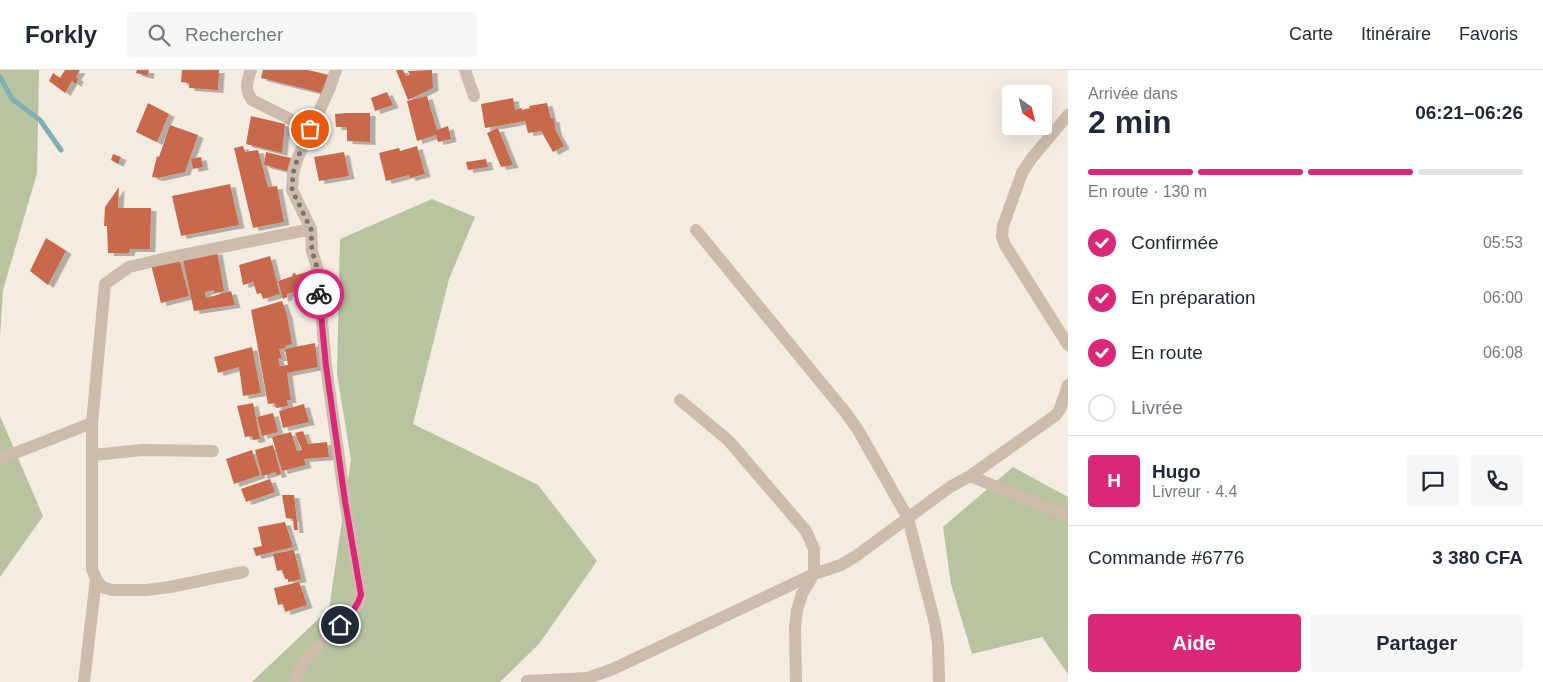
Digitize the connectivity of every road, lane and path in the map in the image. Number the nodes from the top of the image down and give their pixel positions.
1 (251, 70) edge
2 (336, 70) edge
3 (465, 70) edge
4 (474, 96) dead end
5 (1068, 115) edge
6 (310, 129) junction
7 (311, 229) junction
8 (696, 230) dead end
9 (1068, 345) edge
10 (1068, 385) edge
11 (680, 400) dead end
12 (92, 423) junction
13 (212, 452) dead end
14 (92, 455) junction
15 (0, 459) edge
16 (970, 476) junction
17 (1068, 516) edge
18 (908, 518) junction
19 (243, 572) dead end
20 (814, 574) junction
21 (96, 579) junction
22 (527, 681) edge
23 (84, 682) edge
24 (294, 682) edge
25 (796, 682) edge
26 (939, 682) edge

1 - 6 street
2 - 6 street
3 - 4 street
5 - 9 street
6 - 7 street
7 - 12 street
7 - 24 street
8 - 18 street
10 - 16 street
11 - 20 street
12 - 14 street
12 - 15 street
13 - 14 street
14 - 21 street
16 - 17 street
16 - 18 street
18 - 20 street
18 - 26 street
19 - 21 street
20 - 22 street
20 - 25 street
21 - 23 street

